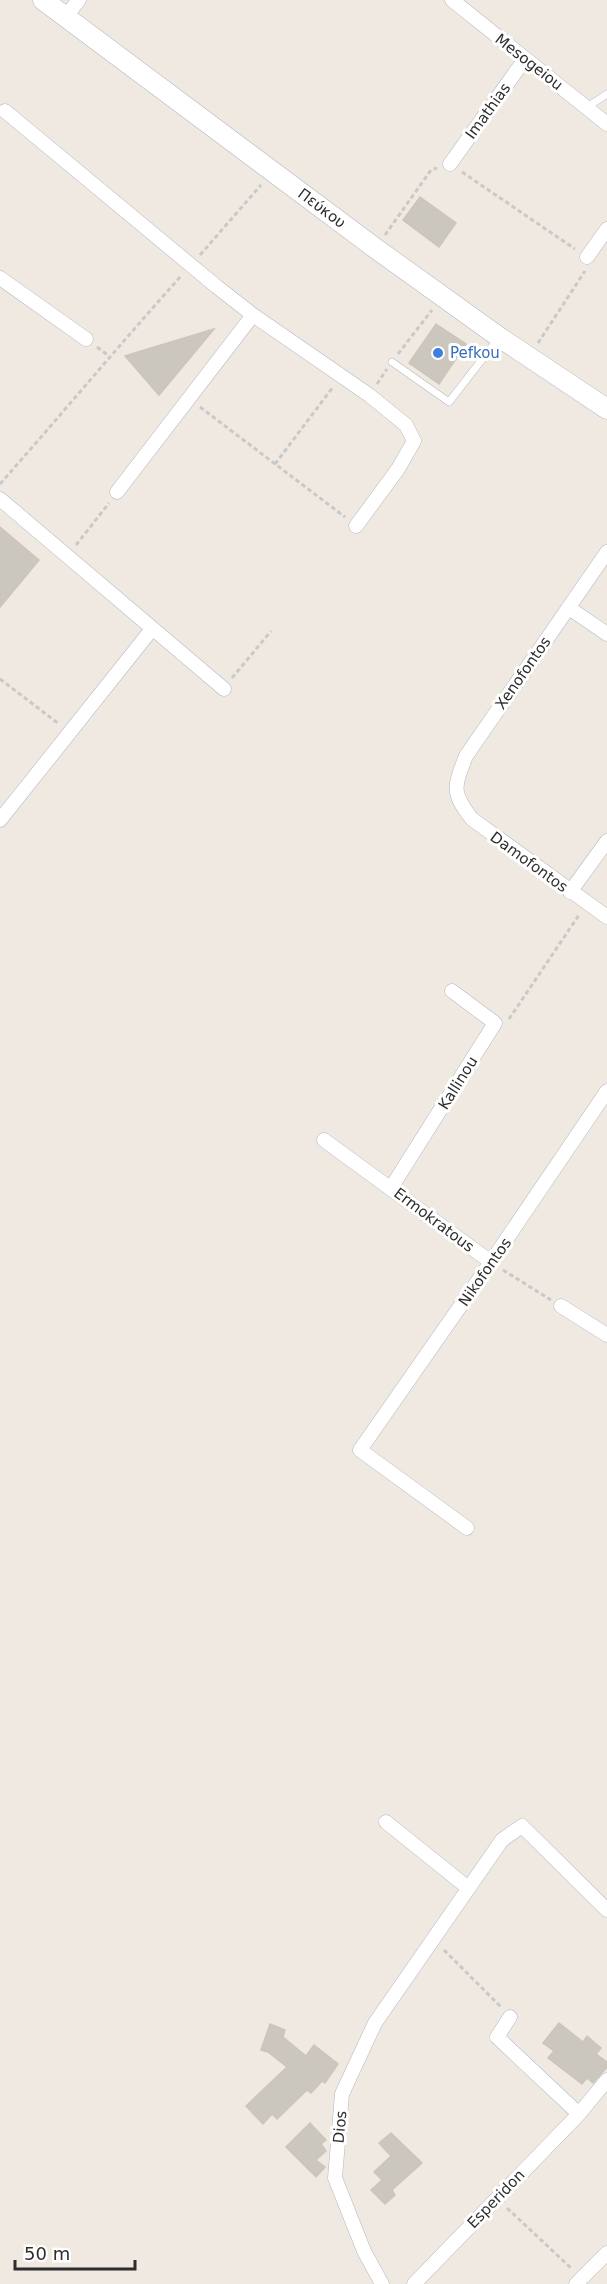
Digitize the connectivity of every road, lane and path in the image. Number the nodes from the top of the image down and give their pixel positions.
1 (43, 0) edge
2 (79, 0) edge
3 (452, 0) edge
4 (65, 17) junction
5 (525, 59) junction
6 (607, 94) edge
7 (586, 108) junction
8 (5, 111) dead end
9 (607, 124) edge
10 (450, 164) junction
11 (272, 172) junction
12 (607, 229) edge
13 (375, 248) junction
14 (587, 257) junction
15 (191, 265) junction
16 (0, 278) edge
17 (443, 297) junction
18 (253, 315) junction
19 (499, 337) junction
20 (86, 339) dead end
21 (529, 357) junction
22 (392, 362) junction
23 (341, 376) junction
24 (369, 395) junction
25 (189, 399) junction
26 (607, 409) edge
27 (275, 464) junction
28 (0, 484) edge
29 (117, 492) joint
30 (0, 499) edge
31 (356, 526) joint
32 (607, 552) edge
33 (67, 557) junction
34 (569, 608) junction
35 (152, 629) junction
36 (271, 631) dead end
37 (607, 634) edge
38 (0, 679) edge
39 (224, 689) joint
40 (70, 732) junction
41 (457, 801) joint
42 (0, 820) edge
43 (607, 841) edge
44 (570, 892) junction
45 (587, 903) junction
46 (607, 917) edge
47 (452, 991) dead end
48 (495, 1023) junction
49 (607, 1091) edge
50 (324, 1140) dead end
51 (391, 1188) junction
52 (491, 1262) junction
53 (561, 1306) joint
54 (607, 1335) edge
55 (467, 1528) dead end
56 (386, 1822) dead end
57 (468, 1887) junction
58 (607, 1910) edge
59 (433, 1938) junction
60 (510, 2017) joint
61 (607, 2080) edge
62 (579, 2114) junction
63 (497, 2198) junction
64 (607, 2253) edge
65 (579, 2281) edge
66 (382, 2284) edge
67 (414, 2284) edge

1 - 4 main road, Πεύκου
2 - 4 street
3 - 5 street, Mesogeiou
4 - 11 main road, Πεύκου
5 - 7 street, Mesogeiou
5 - 10 street, Imathias
6 - 7 lane
7 - 9 street, Mesogeiou
8 - 15 street
10 - 13 path
10 - 14 path
11 - 13 main road, Πεύκου
11 - 15 path
12 - 14 street
13 - 17 main road, Πεύκου
14 - 21 path
15 - 18 street
15 - 28 path
16 - 20 street
17 - 19 main road, Πεύκου
17 - 22 path
18 - 23 street
18 - 25 street
19 - 21 main road, Πεύκου
19 - 22 lane
21 - 26 main road, Πεύκου
22 - 24 path
23 - 24 street
23 - 27 path
24 - 31 street
25 - 27 path
25 - 29 street
27 - 31 path
29 - 33 path
30 - 33 street
32 - 34 street, Xenofontos
33 - 35 street
34 - 37 street
34 - 41 street, Xenofontos
35 - 39 street
35 - 40 street
36 - 39 path
38 - 40 path
40 - 42 street
41 - 44 street, Damofontos
43 - 44 street
44 - 45 street, Damofontos
45 - 46 street, Damofontos
45 - 48 path
47 - 48 street
48 - 51 street, Kallinou
49 - 52 street, Nikofontos
50 - 51 street, Ermokratous
51 - 52 street, Ermokratous
52 - 53 path
52 - 55 street, Nikofontos
53 - 54 street
56 - 57 street
57 - 58 street, Dios
57 - 59 street, Dios
59 - 60 path
59 - 66 street, Dios
60 - 62 street
61 - 62 street, Esperidon
62 - 63 street, Esperidon
63 - 65 path
63 - 67 street, Esperidon
64 - 65 street

